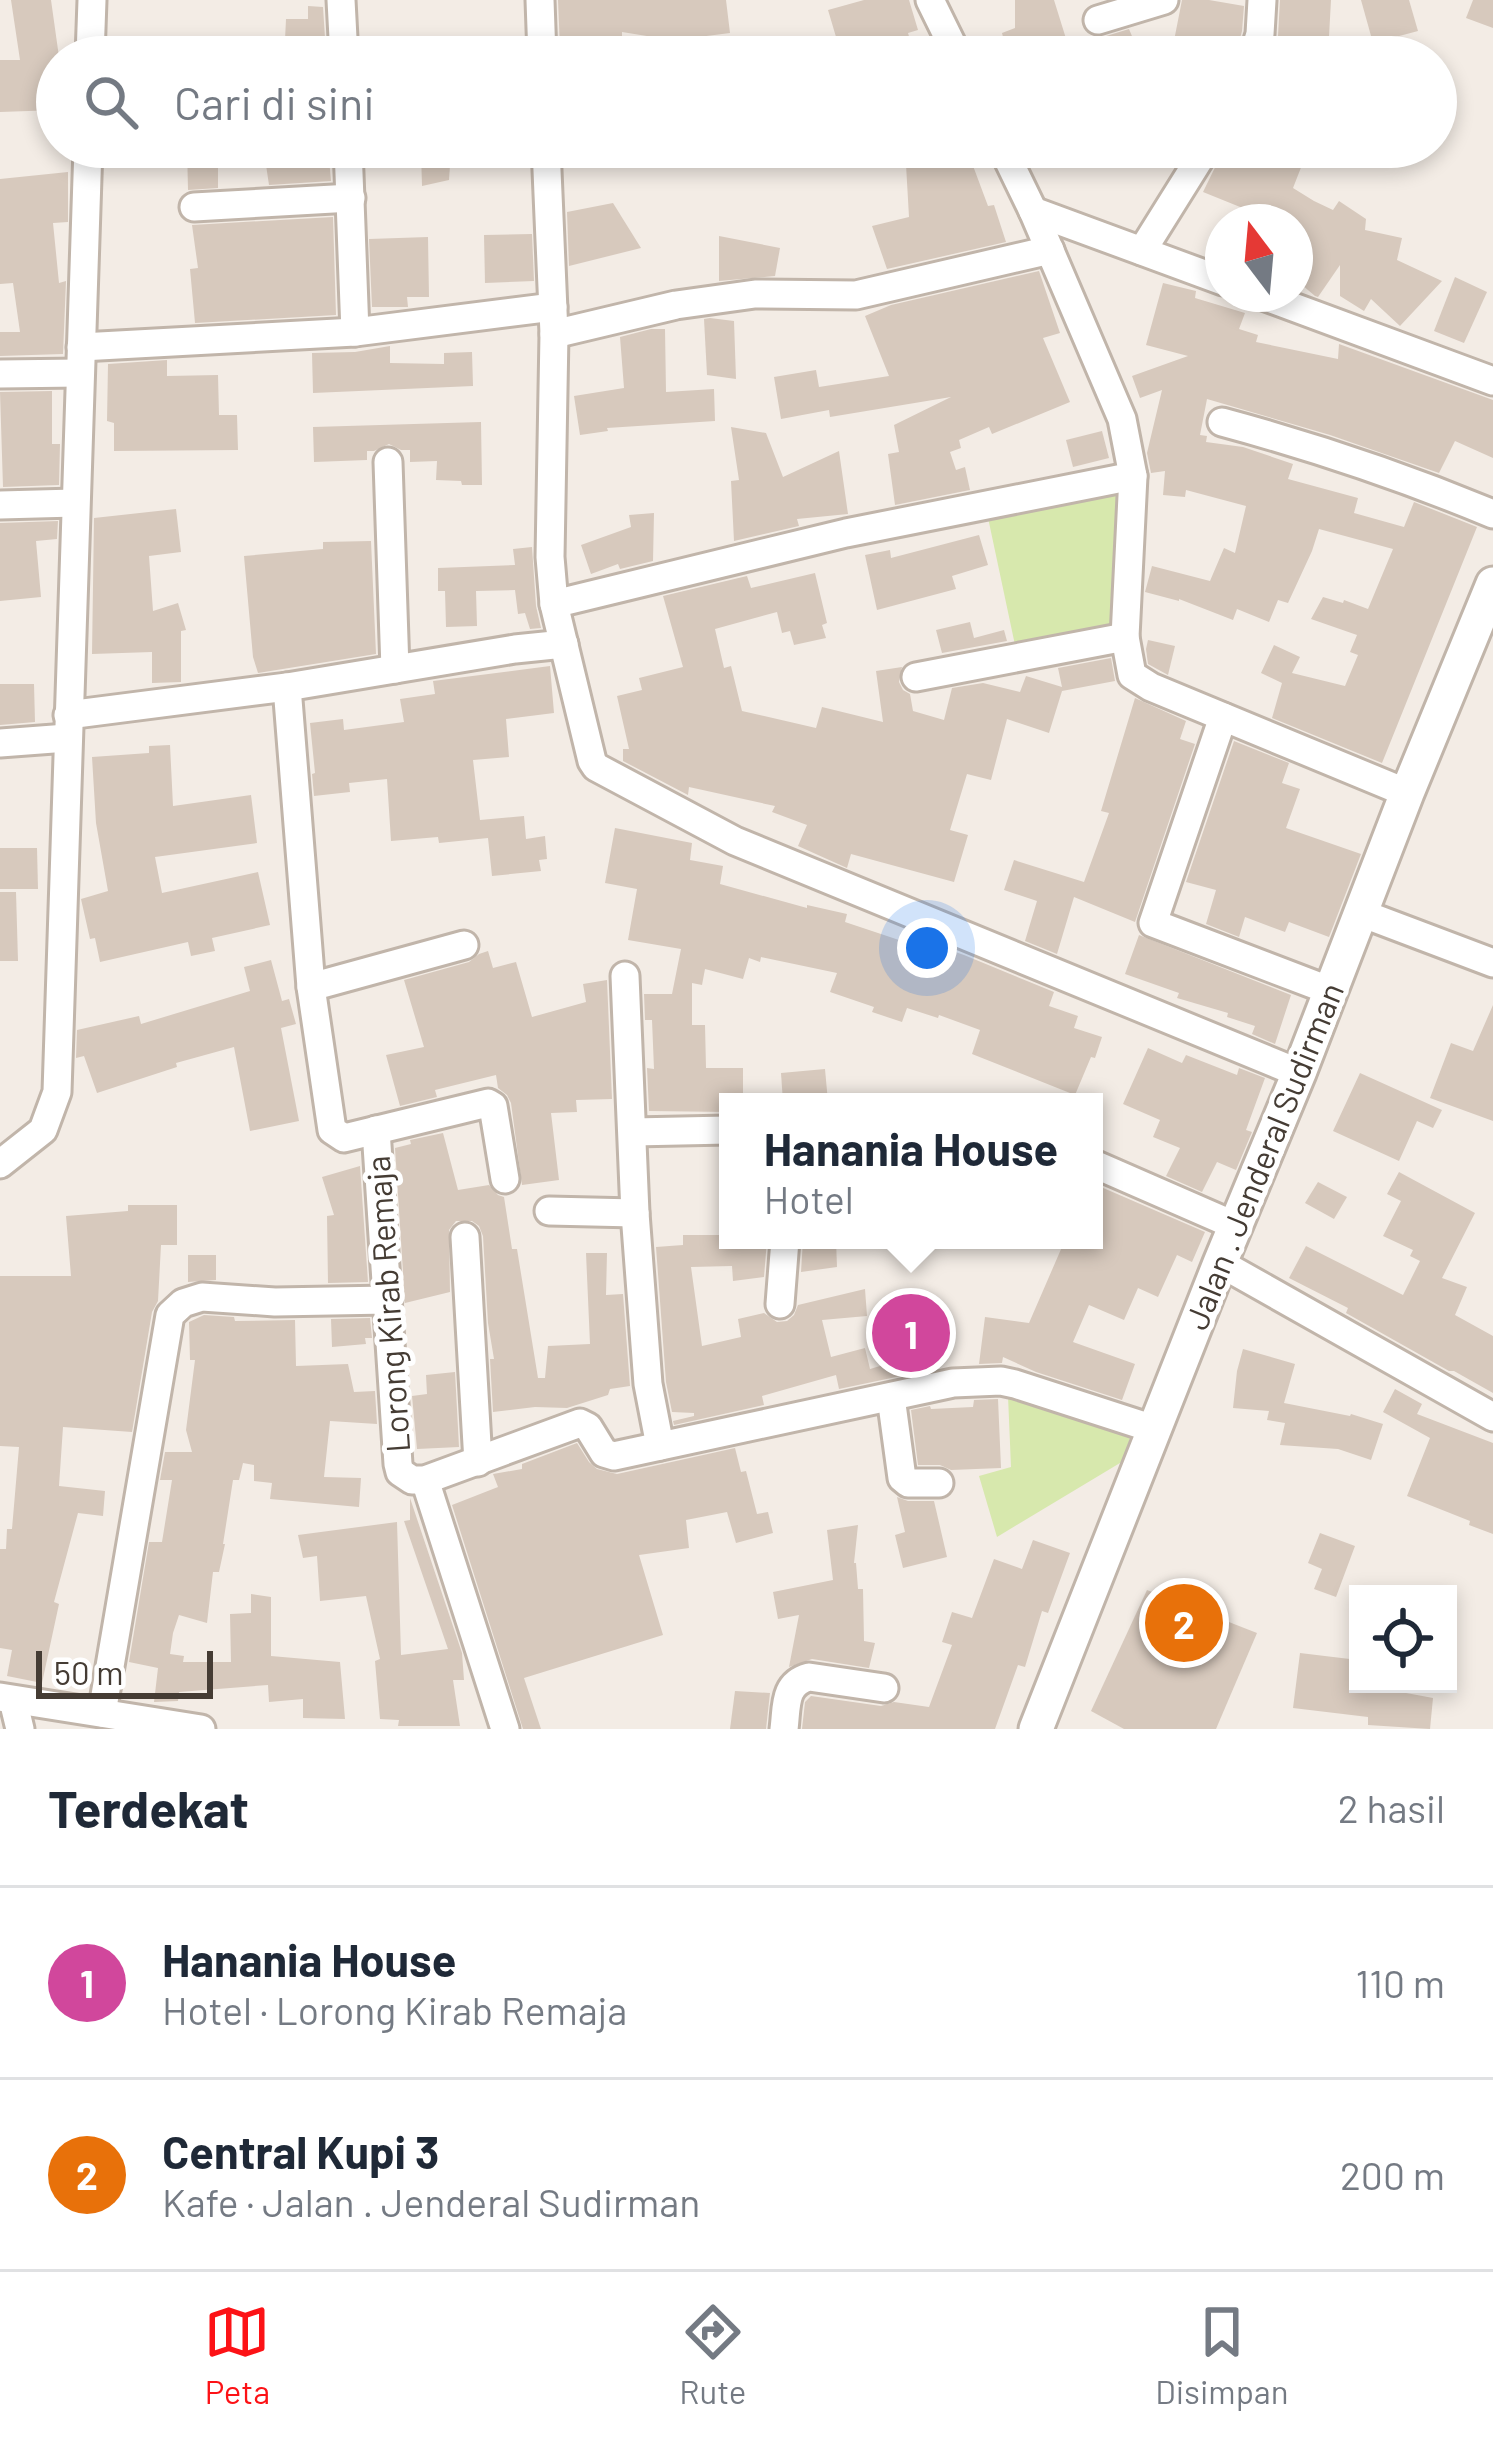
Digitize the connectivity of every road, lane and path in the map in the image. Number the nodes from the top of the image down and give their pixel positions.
1 (92, 0) edge
2 (340, 0) edge
3 (539, 0) edge
4 (930, 0) edge
5 (1164, 0) edge
6 (1262, 0) edge
7 (1098, 20) dead end
8 (91, 36) edge
9 (343, 36) edge
10 (541, 36) edge
11 (948, 36) edge
12 (1259, 36) edge
13 (87, 168) edge
14 (350, 168) edge
15 (547, 168) edge
16 (1012, 168) edge
17 (1194, 168) edge
18 (351, 198) junction
19 (194, 207) dead end
20 (1033, 211) junction
21 (1050, 250) junction
22 (1142, 251) junction
23 (1205, 274) edge
24 (1307, 312) edge
25 (553, 321) junction
26 (355, 332) junction
27 (81, 360) junction
28 (0, 374) edge
29 (1493, 381) edge
30 (1222, 422) dead end
31 (388, 462) dead end
32 (1133, 476) junction
33 (75, 503) junction
34 (0, 505) edge
35 (1493, 514) edge
36 (1493, 584) edge
37 (554, 604) junction
38 (1125, 637) junction
39 (564, 644) junction
40 (394, 669) junction
41 (916, 677) dead end
42 (287, 687) junction
43 (1223, 717) junction
44 (68, 726) junction
45 (0, 743) edge
46 (1407, 793) junction
47 (1361, 913) junction
48 (464, 945) dead end
49 (1493, 963) edge
50 (625, 976) dead end
51 (310, 987) junction
52 (1331, 991) junction
53 (1299, 1073) junction
54 (376, 1130) junction
55 (719, 1130) edge
56 (633, 1132) junction
57 (0, 1164) edge
58 (1103, 1168) edge
59 (505, 1179) dead end
60 (549, 1210) dead end
61 (635, 1214) junction
62 (1236, 1226) junction
63 (464, 1237) dead end
64 (784, 1249) edge
65 (1220, 1263) junction
66 (388, 1300) junction
67 (780, 1304) dead end
68 (891, 1397) junction
69 (1493, 1417) edge
70 (1154, 1429) junction
71 (660, 1446) junction
72 (478, 1462) junction
73 (425, 1480) junction
74 (939, 1484) dead end
75 (884, 1688) dead end
76 (7, 1698) edge
77 (102, 1714) junction
78 (20, 1729) edge
79 (201, 1729) edge
80 (505, 1729) edge
81 (784, 1729) edge
82 (1036, 1729) edge

1 - 8 street
2 - 9 street
3 - 10 street
4 - 11 street
5 - 7 street
6 - 12 street
13 - 27 street
14 - 18 street
15 - 25 street
16 - 20 street
17 - 22 street
18 - 19 street
18 - 26 street
20 - 21 street
20 - 22 street
21 - 25 street
21 - 32 street
22 - 23 street
24 - 29 street
25 - 26 street
25 - 37 street
26 - 27 street
27 - 28 street
27 - 33 street
30 - 35 street
31 - 40 street
32 - 37 street
32 - 38 street
33 - 34 street
33 - 44 street
36 - 46 street, Jalan . Jenderal Sudirman
37 - 39 street
38 - 41 street
38 - 43 street
39 - 40 street
39 - 53 street
40 - 42 street
42 - 44 street
42 - 51 street
43 - 46 street
43 - 52 street
44 - 45 street
44 - 57 street
46 - 47 street, Jalan . Jenderal Sudirman
47 - 49 street
47 - 52 street, Jalan . Jenderal Sudirman
48 - 51 street
50 - 56 street
51 - 54 street
52 - 53 street, Jalan . Jenderal Sudirman
53 - 62 street, Jalan . Jenderal Sudirman
54 - 59 street
54 - 66 street, Lorong Kirab Remaja
55 - 56 street
56 - 61 street
58 - 62 street
60 - 61 street
61 - 71 street
62 - 65 street, Jalan . Jenderal Sudirman
63 - 72 street
64 - 67 street
65 - 69 street
65 - 70 street, Jalan . Jenderal Sudirman
66 - 73 street, Lorong Kirab Remaja
66 - 77 street
68 - 70 street, Lorong Kirab Remaja
68 - 71 street, Lorong Kirab Remaja
68 - 74 street
70 - 82 street, Jalan . Jenderal Sudirman
71 - 72 street, Lorong Kirab Remaja
72 - 73 street, Lorong Kirab Remaja
73 - 80 street
75 - 81 street
76 - 77 street
76 - 78 street
77 - 79 street

